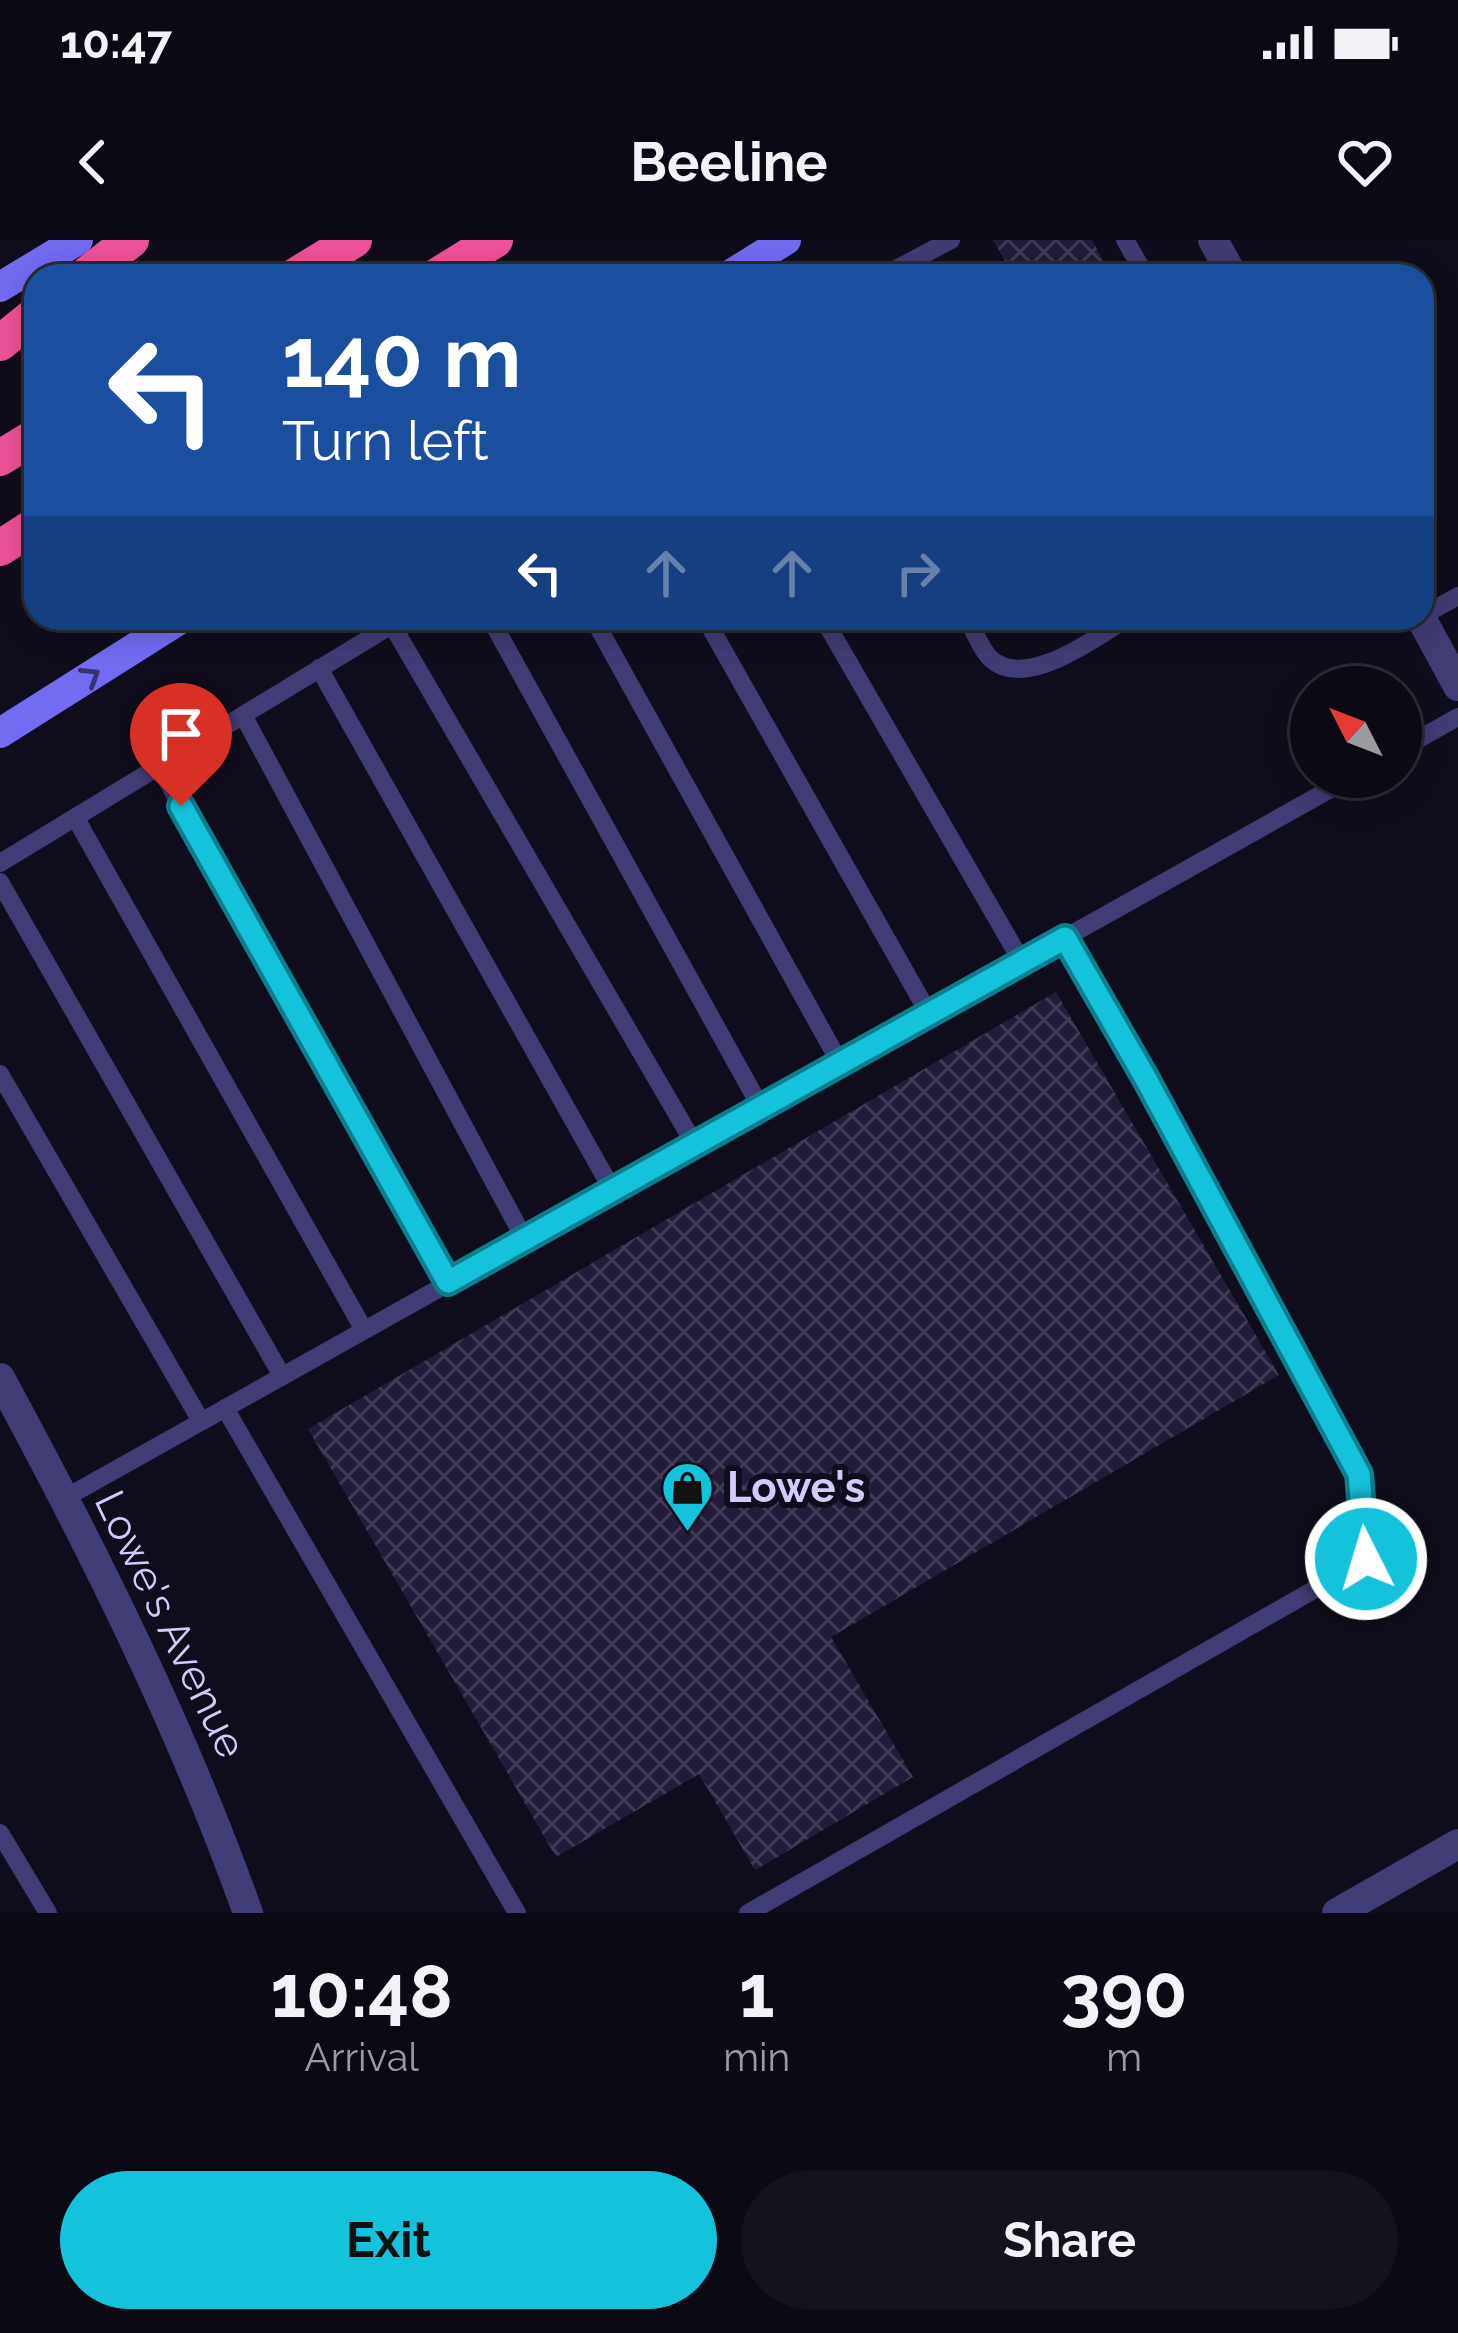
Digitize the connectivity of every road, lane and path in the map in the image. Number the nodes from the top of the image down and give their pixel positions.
1 (78, 240) edge
2 (131, 240) edge
3 (354, 240) edge
4 (495, 240) edge
5 (786, 240) edge
6 (951, 240) edge
7 (38, 264) edge
8 (100, 264) edge
9 (315, 264) edge
10 (456, 264) edge
11 (747, 264) edge
12 (906, 264) edge
13 (24, 324) edge
14 (0, 343) edge
15 (163, 630) edge
16 (379, 630) edge
17 (400, 630) edge
18 (497, 630) edge
19 (600, 630) edge
20 (712, 630) edge
21 (830, 630) edge
22 (974, 630) edge
23 (1107, 630) edge
24 (1428, 630) edge
25 (320, 668) junction
26 (1458, 686) edge
27 (243, 715) junction
28 (1458, 717) edge
29 (0, 733) edge
30 (1422, 737) edge
31 (159, 766) junction
32 (1315, 798) edge
33 (75, 817) junction
34 (0, 863) edge
35 (0, 882) edge
36 (1065, 938) junction
37 (1022, 962) junction
38 (929, 1014) junction
39 (840, 1064) junction
40 (0, 1074) edge
41 (761, 1108) junction
42 (695, 1145) junction
43 (613, 1191) junction
44 (525, 1240) junction
45 (448, 1282) junction
46 (364, 1330) junction
47 (282, 1376) junction
48 (0, 1378) edge
49 (225, 1408) junction
50 (201, 1421) junction
51 (65, 1498) junction
52 (0, 1833) edge
53 (1458, 1844) edge
54 (48, 1913) edge
55 (248, 1913) edge
56 (518, 1913) edge
57 (748, 1913) edge
58 (1337, 1913) edge

1 - 7 main road
2 - 8 highway
3 - 9 highway
4 - 10 highway
5 - 11 main road
6 - 12 lane
13 - 14 highway
29 -> 15 main road
16 - 25 lane
17 - 42 lane
18 - 41 lane
19 - 39 lane
20 - 38 lane
21 - 37 lane
22 - 23 lane
24 - 26 street
25 - 27 lane
25 - 43 lane
27 - 31 lane
27 - 44 lane
28 - 30 lane
31 - 33 lane
31 - 45 lane
32 - 36 lane
33 - 34 lane
33 - 46 lane
35 - 47 lane
36 - 37 lane
36 - 57 lane
37 - 38 lane
38 - 39 lane
39 - 41 lane
40 - 50 lane
41 - 42 lane
42 - 43 lane
43 - 44 lane
44 - 45 lane
45 - 46 lane
46 - 47 lane
47 - 49 lane
48 - 51 street, Lowe's Avenue
49 - 50 lane
49 - 56 lane
50 - 51 lane
51 - 55 street, Lowe's Avenue
52 - 54 lane
53 - 58 street

